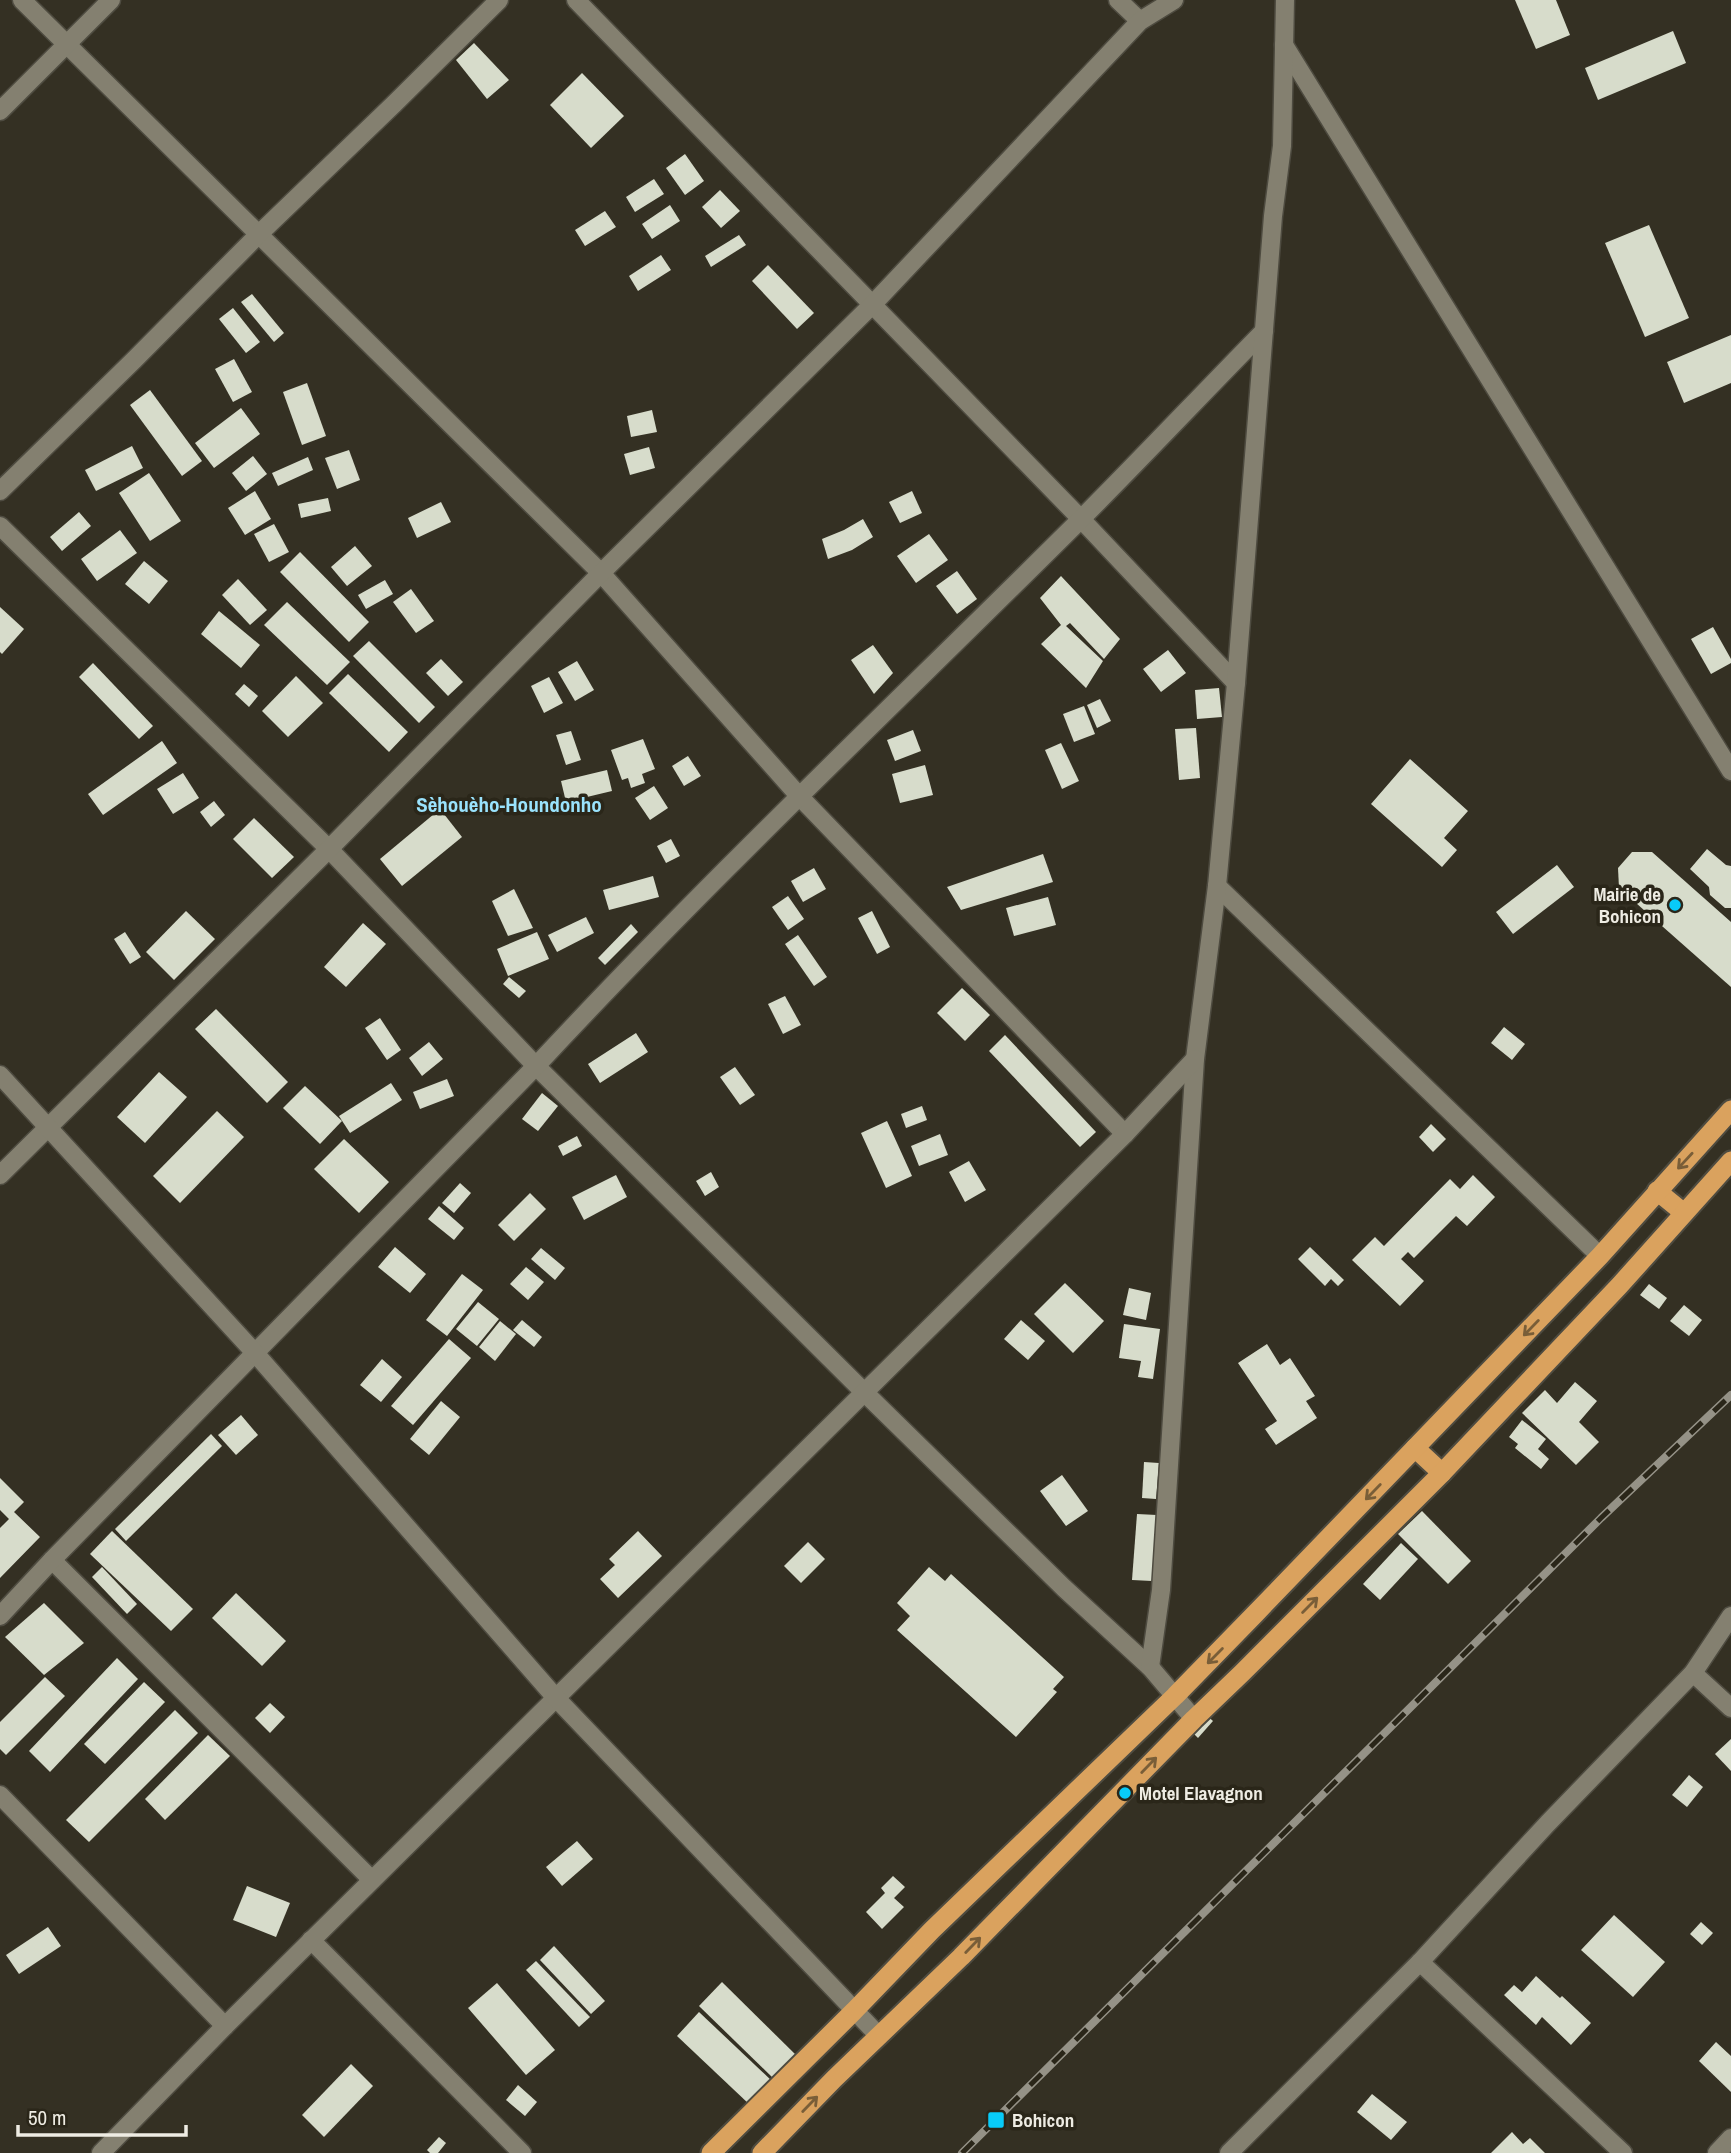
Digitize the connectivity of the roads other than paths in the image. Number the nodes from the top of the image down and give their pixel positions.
1 (22, 0) edge
2 (111, 0) edge
3 (499, 0) edge
4 (576, 0) edge
5 (1118, 0) edge
6 (1174, 0) edge
7 (1285, 0) edge
8 (1140, 21) junction
9 (67, 44) junction
10 (1284, 45) junction
11 (0, 111) edge
12 (259, 234) junction
13 (873, 304) junction
14 (1264, 331) junction
15 (0, 491) edge
16 (1081, 519) junction
17 (0, 526) edge
18 (601, 573) junction
19 (1236, 683) junction
20 (1731, 771) edge
21 (800, 797) junction
22 (329, 849) junction
23 (1217, 886) junction
24 (1195, 1059) junction
25 (536, 1066) junction
26 (0, 1075) edge
27 (1731, 1110) edge
28 (48, 1127) junction
29 (1125, 1134) junction
30 (1731, 1161) edge
31 (0, 1175) edge
32 (1657, 1191) junction
33 (1684, 1213) junction
34 (1600, 1256) junction
35 (255, 1353) junction
36 (864, 1392) junction
37 (1415, 1448) junction
38 (1442, 1473) junction
39 (52, 1560) junction
40 (0, 1616) edge
41 (1731, 1616) edge
42 (1150, 1667) junction
43 (1693, 1673) junction
44 (1175, 1696) junction
45 (556, 1698) junction
46 (1731, 1708) edge
47 (1194, 1719) junction
48 (0, 1796) edge
49 (372, 1880) junction
50 (311, 1940) junction
51 (1420, 1962) junction
52 (854, 2011) junction
53 (225, 2026) junction
54 (879, 2035) junction
55 (1731, 2138) edge
56 (101, 2153) edge
57 (522, 2153) edge
58 (711, 2153) edge
59 (762, 2153) edge
60 (1229, 2153) edge
61 (1623, 2153) edge
62 (1717, 2153) edge

1 - 9 street
2 - 9 street
3 - 12 street
4 - 13 street
5 - 8 street
6 - 8 street
7 - 10 street
8 - 13 street
9 - 11 street
9 - 12 street
10 - 14 street
10 - 20 street
12 - 15 street
12 - 18 street
13 - 16 street
13 - 18 street
14 - 16 street
14 - 19 street
16 - 19 street
16 - 21 street
17 - 22 street
18 - 21 street
18 - 22 street
19 - 23 street
21 - 25 street
21 - 29 street
22 - 25 street
22 - 28 street
23 - 24 street
23 - 34 street
24 - 29 street
24 - 42 street
25 - 35 street
25 - 36 street
26 - 28 street
27 -> 32 highway
28 - 31 street
28 - 35 street
29 - 36 street
30 - 33 highway
32 - 33 highway
32 - 34 highway
33 - 38 highway
34 -> 37 highway
35 - 39 street
35 - 45 street
36 - 42 street
36 - 45 street
37 - 38 highway
37 -> 44 highway
47 -> 38 highway
39 - 40 street
39 - 49 street
41 - 43 street
42 - 44 street
43 - 46 street
43 - 51 street
44 - 47 street
44 - 52 highway
45 - 49 street
45 - 52 street
54 -> 47 highway
48 - 53 street
49 - 50 street
50 - 53 street
50 - 57 street
51 - 60 street
51 - 61 street
52 - 54 street
52 - 58 highway
53 - 56 street
59 -> 54 highway
55 - 62 street

